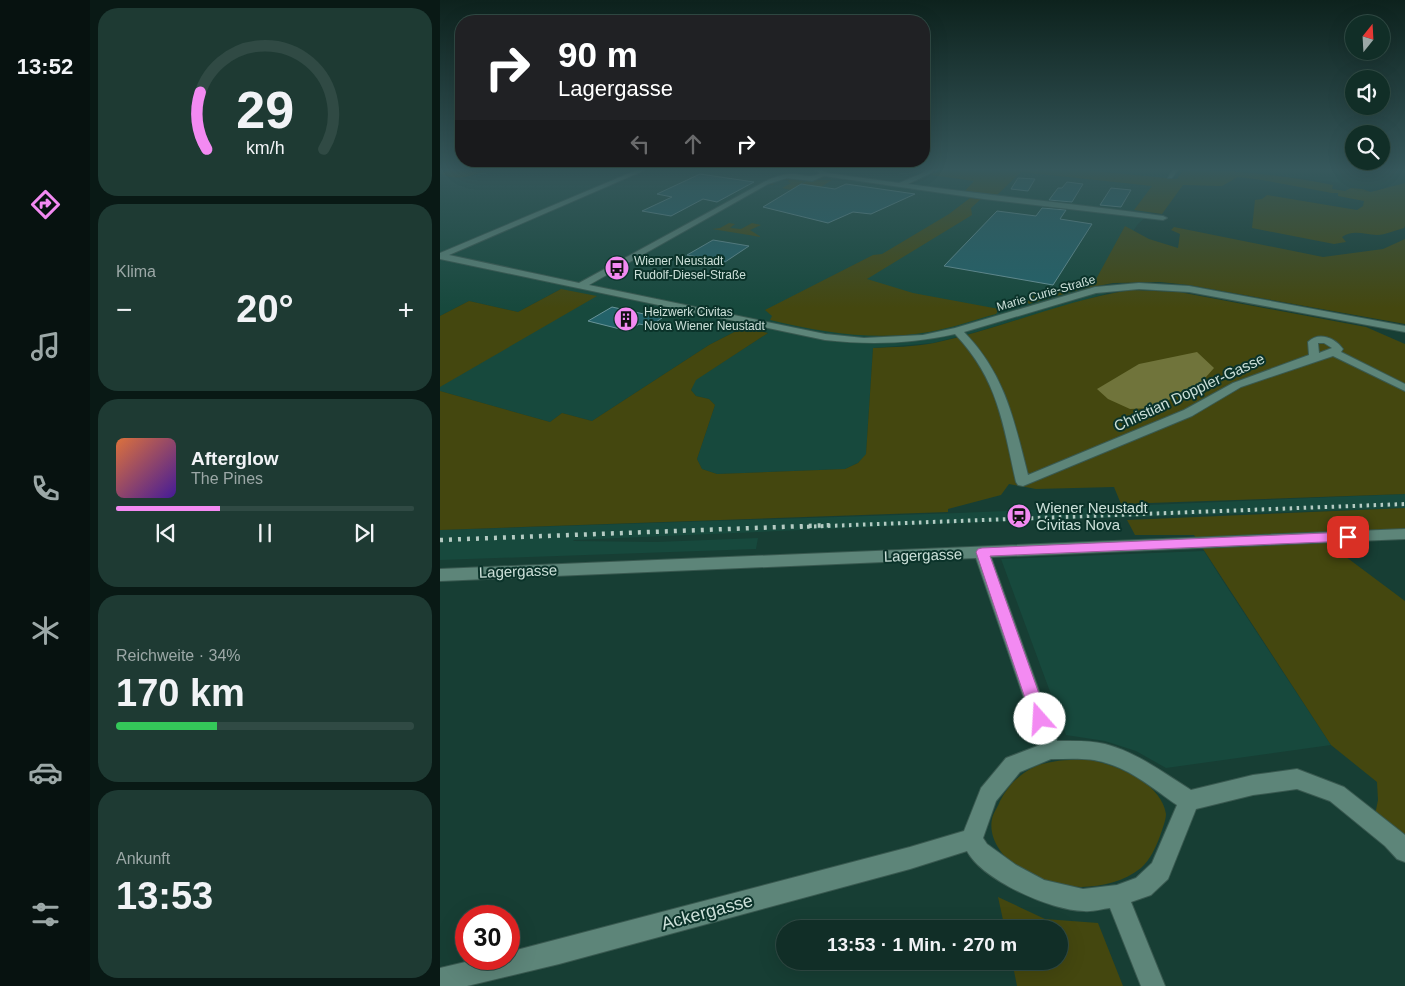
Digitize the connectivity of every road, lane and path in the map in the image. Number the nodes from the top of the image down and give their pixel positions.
1 (534, 216) edge
2 (705, 216) edge
3 (1146, 216) edge
4 (1163, 218) dead end
5 (440, 256) edge
6 (580, 286) junction
7 (1374, 323) junction
8 (1405, 329) edge
9 (957, 331) junction
10 (1405, 338) edge
11 (1405, 388) edge
12 (1405, 534) edge
13 (982, 552) junction
14 (440, 575) edge
15 (1051, 750) junction
16 (1189, 802) junction
17 (972, 839) junction
18 (1405, 851) edge
19 (1117, 896) junction
20 (440, 980) edge
21 (1153, 986) edge

1 - 5 street
2 - 6 street
3 - 4 street
5 - 6 street, Marie Curie-Straße
6 - 9 street, Marie Curie-Straße
7 - 8 street, Marie Curie-Straße
7 - 9 street, Marie Curie-Straße
7 - 10 street, Marie Curie-Straße
9 - 11 street, Christian Doppler-Gasse
12 - 13 street, Lagergasse
13 - 14 street, Lagergasse
13 - 15 street
15 - 16 street
15 - 17 street
16 - 18 street
16 - 19 street
17 - 19 street
17 - 20 street, Ackergasse
19 - 21 street

